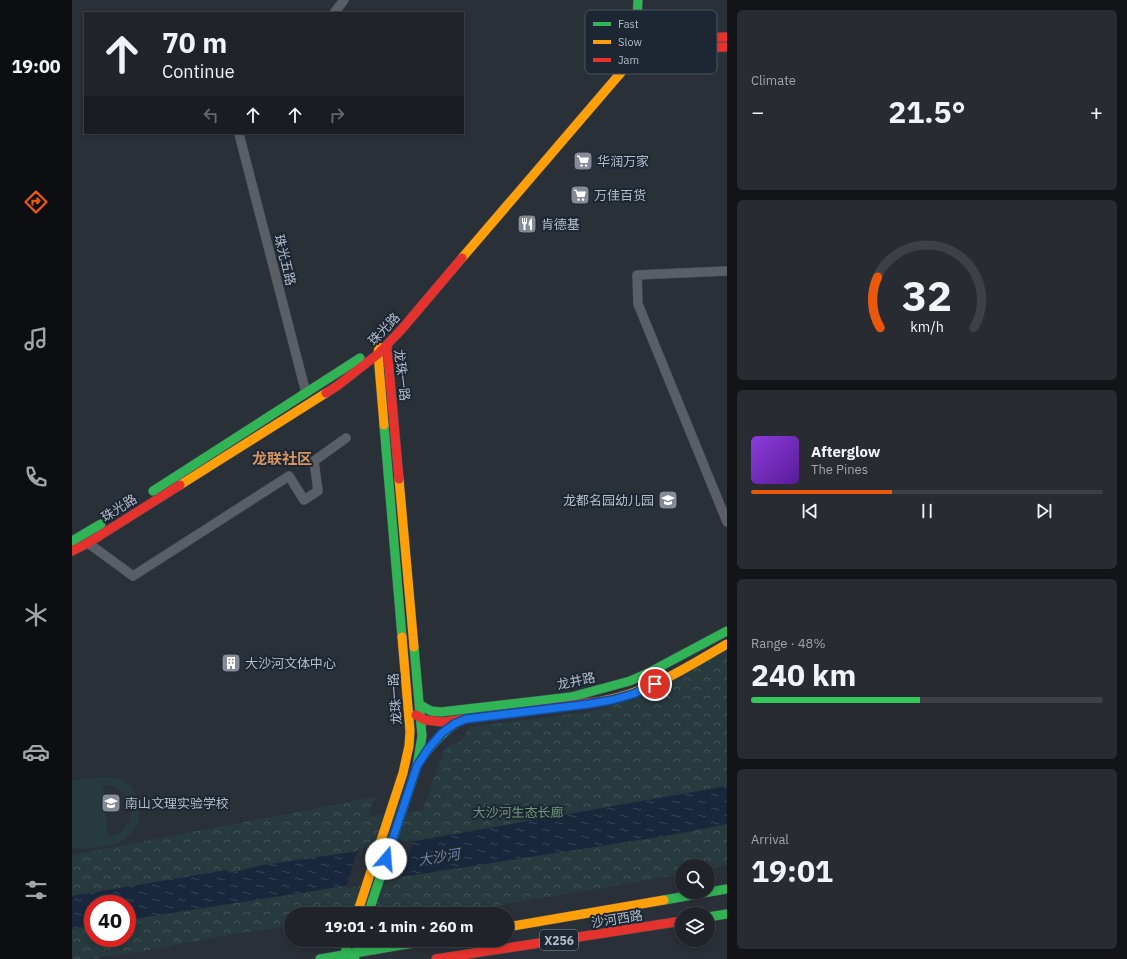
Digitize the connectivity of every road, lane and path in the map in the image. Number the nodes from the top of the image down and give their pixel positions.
1 (344, 0) edge
2 (638, 0) edge
3 (638, 10) edge
4 (335, 12) edge
5 (717, 37) edge
6 (727, 37) edge
7 (717, 47) edge
8 (727, 47) edge
9 (620, 74) edge
10 (239, 134) edge
11 (727, 271) edge
12 (383, 344) junction
13 (378, 354) junction
14 (306, 393) junction
15 (346, 438) dead end
16 (727, 522) edge
17 (72, 541) edge
18 (88, 543) junction
19 (72, 551) edge
20 (727, 631) edge
21 (727, 644) edge
22 (420, 705) junction
23 (410, 710) junction
24 (422, 719) junction
25 (466, 719) junction
26 (417, 766) junction
27 (727, 889) edge
28 (373, 901) junction
29 (359, 907) edge
30 (371, 907) edge
31 (373, 907) edge
32 (727, 914) edge
33 (715, 916) edge
34 (675, 923) edge
35 (514, 926) edge
36 (347, 947) edge
37 (394, 947) edge
38 (355, 956) edge
39 (344, 957) edge
40 (320, 959) edge
41 (436, 959) edge

1 - 4 street
2 - 3 street, 珠光路
5 - 6 street
7 - 8 street
9 - 12 street, 珠光路
10 - 14 street, 珠光五路
11 - 16 street
12 - 13 street, 珠光路
12 - 14 street, 珠光路
12 - 22 street, 龙珠一路
13 - 18 street, 珠光路
13 - 23 street, 龙珠一路
14 - 17 street, 珠光路
15 - 18 street
18 - 19 street, 珠光路
20 - 22 street, 龙井路
21 - 25 street, 龙井路
22 - 24 street, 龙珠一路
23 - 24 street
23 - 29 street, 龙珠一路
24 - 25 street, 龙井路
24 - 26 street, 龙珠一路
25 - 26 street
26 - 28 street, 龙珠一路
27 - 35 street, 沙河西路 / X256
28 - 30 street, 龙珠一路
28 - 31 street
32 - 33 street
34 - 41 street, 沙河西路 / X256
36 - 39 street
37 - 38 street
38 - 39 street
39 - 40 street

